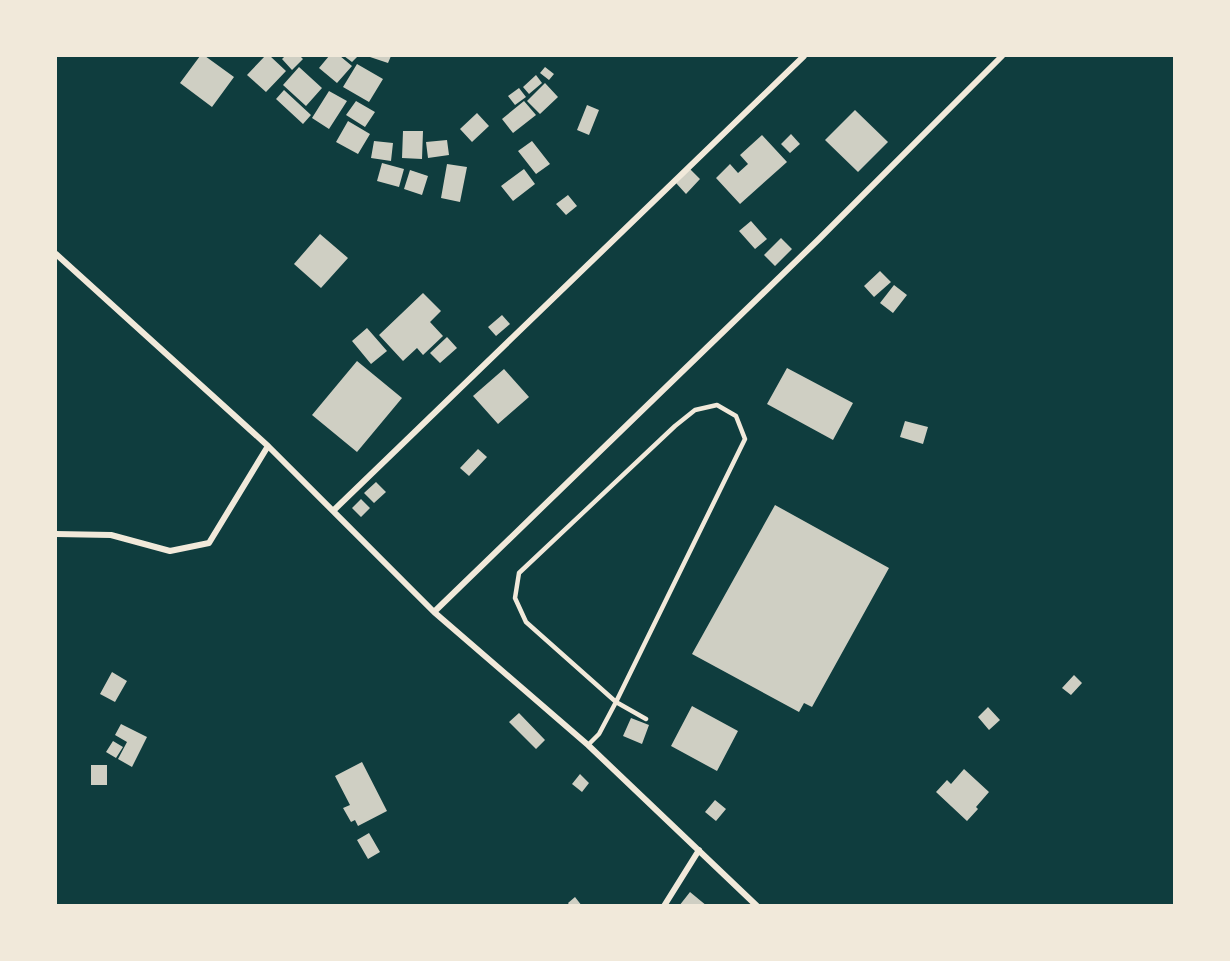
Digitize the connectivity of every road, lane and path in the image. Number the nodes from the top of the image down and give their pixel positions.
1 (804, 56) edge
2 (1002, 56) edge
3 (56, 255) edge
4 (268, 446) junction
5 (333, 511) junction
6 (56, 534) edge
7 (434, 612) junction
8 (616, 702) junction
9 (646, 719) dead end
10 (588, 745) junction
11 (699, 850) junction
12 (664, 906) edge
13 (758, 906) edge

1 - 5 street
2 - 7 street
3 - 4 street
4 - 5 street
4 - 6 street
5 - 7 street
7 - 10 street
8 - 8 lane
8 - 9 lane
8 - 10 lane
10 - 11 street
11 - 12 street
11 - 13 street

